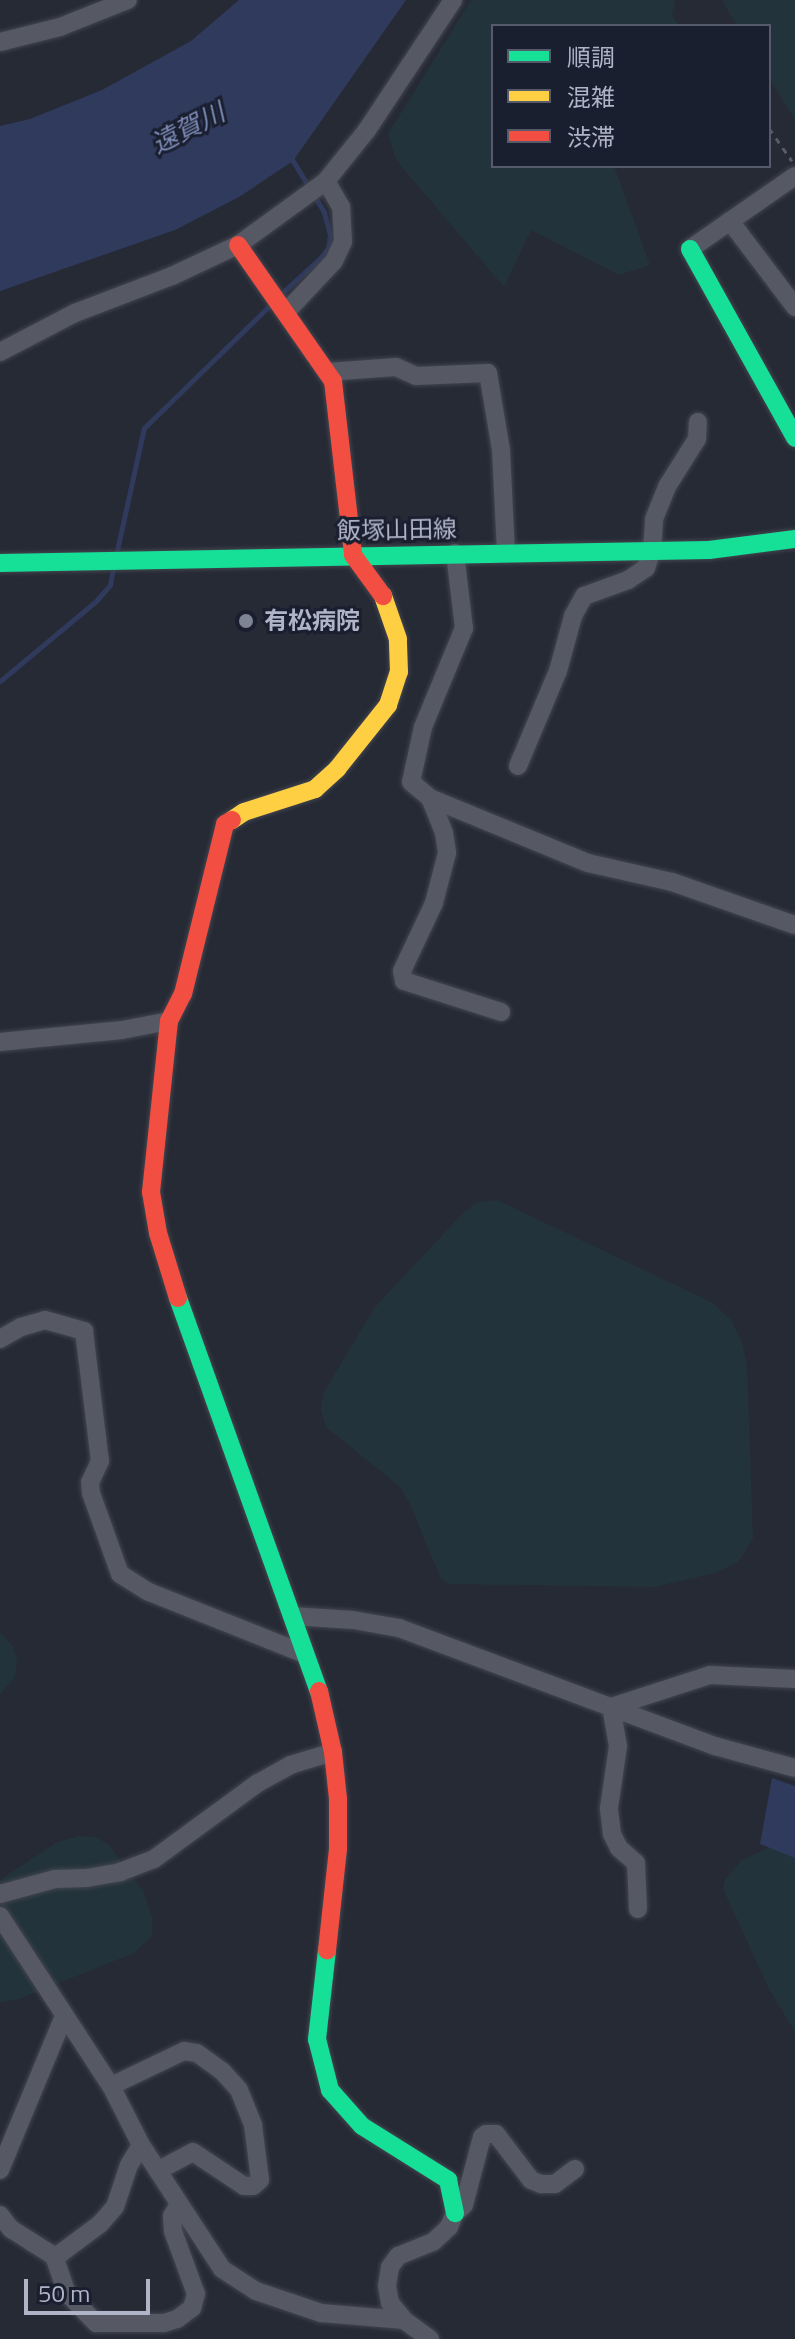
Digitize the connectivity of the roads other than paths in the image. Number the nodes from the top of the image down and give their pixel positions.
1 (128, 0) edge
2 (453, 0) edge
3 (0, 42) edge
4 (795, 176) edge
5 (326, 181) junction
6 (730, 221) junction
7 (238, 245) junction
8 (280, 303) junction
9 (795, 307) edge
10 (0, 352) edge
11 (327, 372) junction
12 (698, 422) dead end
13 (795, 438) edge
14 (795, 539) edge
15 (652, 550) junction
16 (455, 553) junction
17 (506, 553) junction
18 (353, 555) junction
19 (0, 563) edge
20 (518, 766) dead end
21 (430, 798) junction
22 (795, 925) edge
23 (501, 1012) dead end
24 (169, 1021) junction
25 (0, 1042) edge
26 (0, 1339) edge
27 (292, 1616) junction
28 (305, 1654) junction
29 (795, 1679) edge
30 (611, 1707) junction
31 (333, 1752) junction
32 (795, 1768) edge
33 (0, 1894) edge
34 (638, 1909) dead end
35 (0, 1916) edge
36 (64, 2016) junction
37 (111, 2086) junction
38 (141, 2145) junction
39 (575, 2169) dead end
40 (0, 2170) edge
41 (158, 2171) junction
42 (179, 2204) junction
43 (455, 2213) junction
44 (0, 2215) edge
45 (54, 2256) junction
46 (404, 2320) junction
47 (430, 2339) edge

1 - 3 street
2 - 5 street
4 - 6 street
5 - 7 street
5 - 8 street
6 - 9 street
6 - 13 street
7 - 8 street
7 - 10 street
8 - 11 street
11 - 17 street
11 - 18 street
12 - 15 street
14 - 15 street, 飯塚山田線
15 - 17 street, 飯塚山田線
15 - 20 street
16 - 17 street, 飯塚山田線
16 - 18 street, 飯塚山田線
16 - 21 street
18 - 19 street, 飯塚山田線
18 - 24 street
21 - 22 street
21 - 23 street
24 - 25 street
24 - 27 street
26 - 28 street
27 - 28 street
27 - 30 street
28 - 31 street
29 - 30 street
30 - 32 street
30 - 34 street
31 - 33 street
31 - 43 street
35 - 36 street
36 - 37 street
36 - 40 street
37 - 38 street
37 - 41 street
38 - 41 street
38 - 45 street
39 - 43 street
41 - 42 street
42 - 45 street
42 - 46 street
43 - 46 street
44 - 45 street
46 - 47 street

